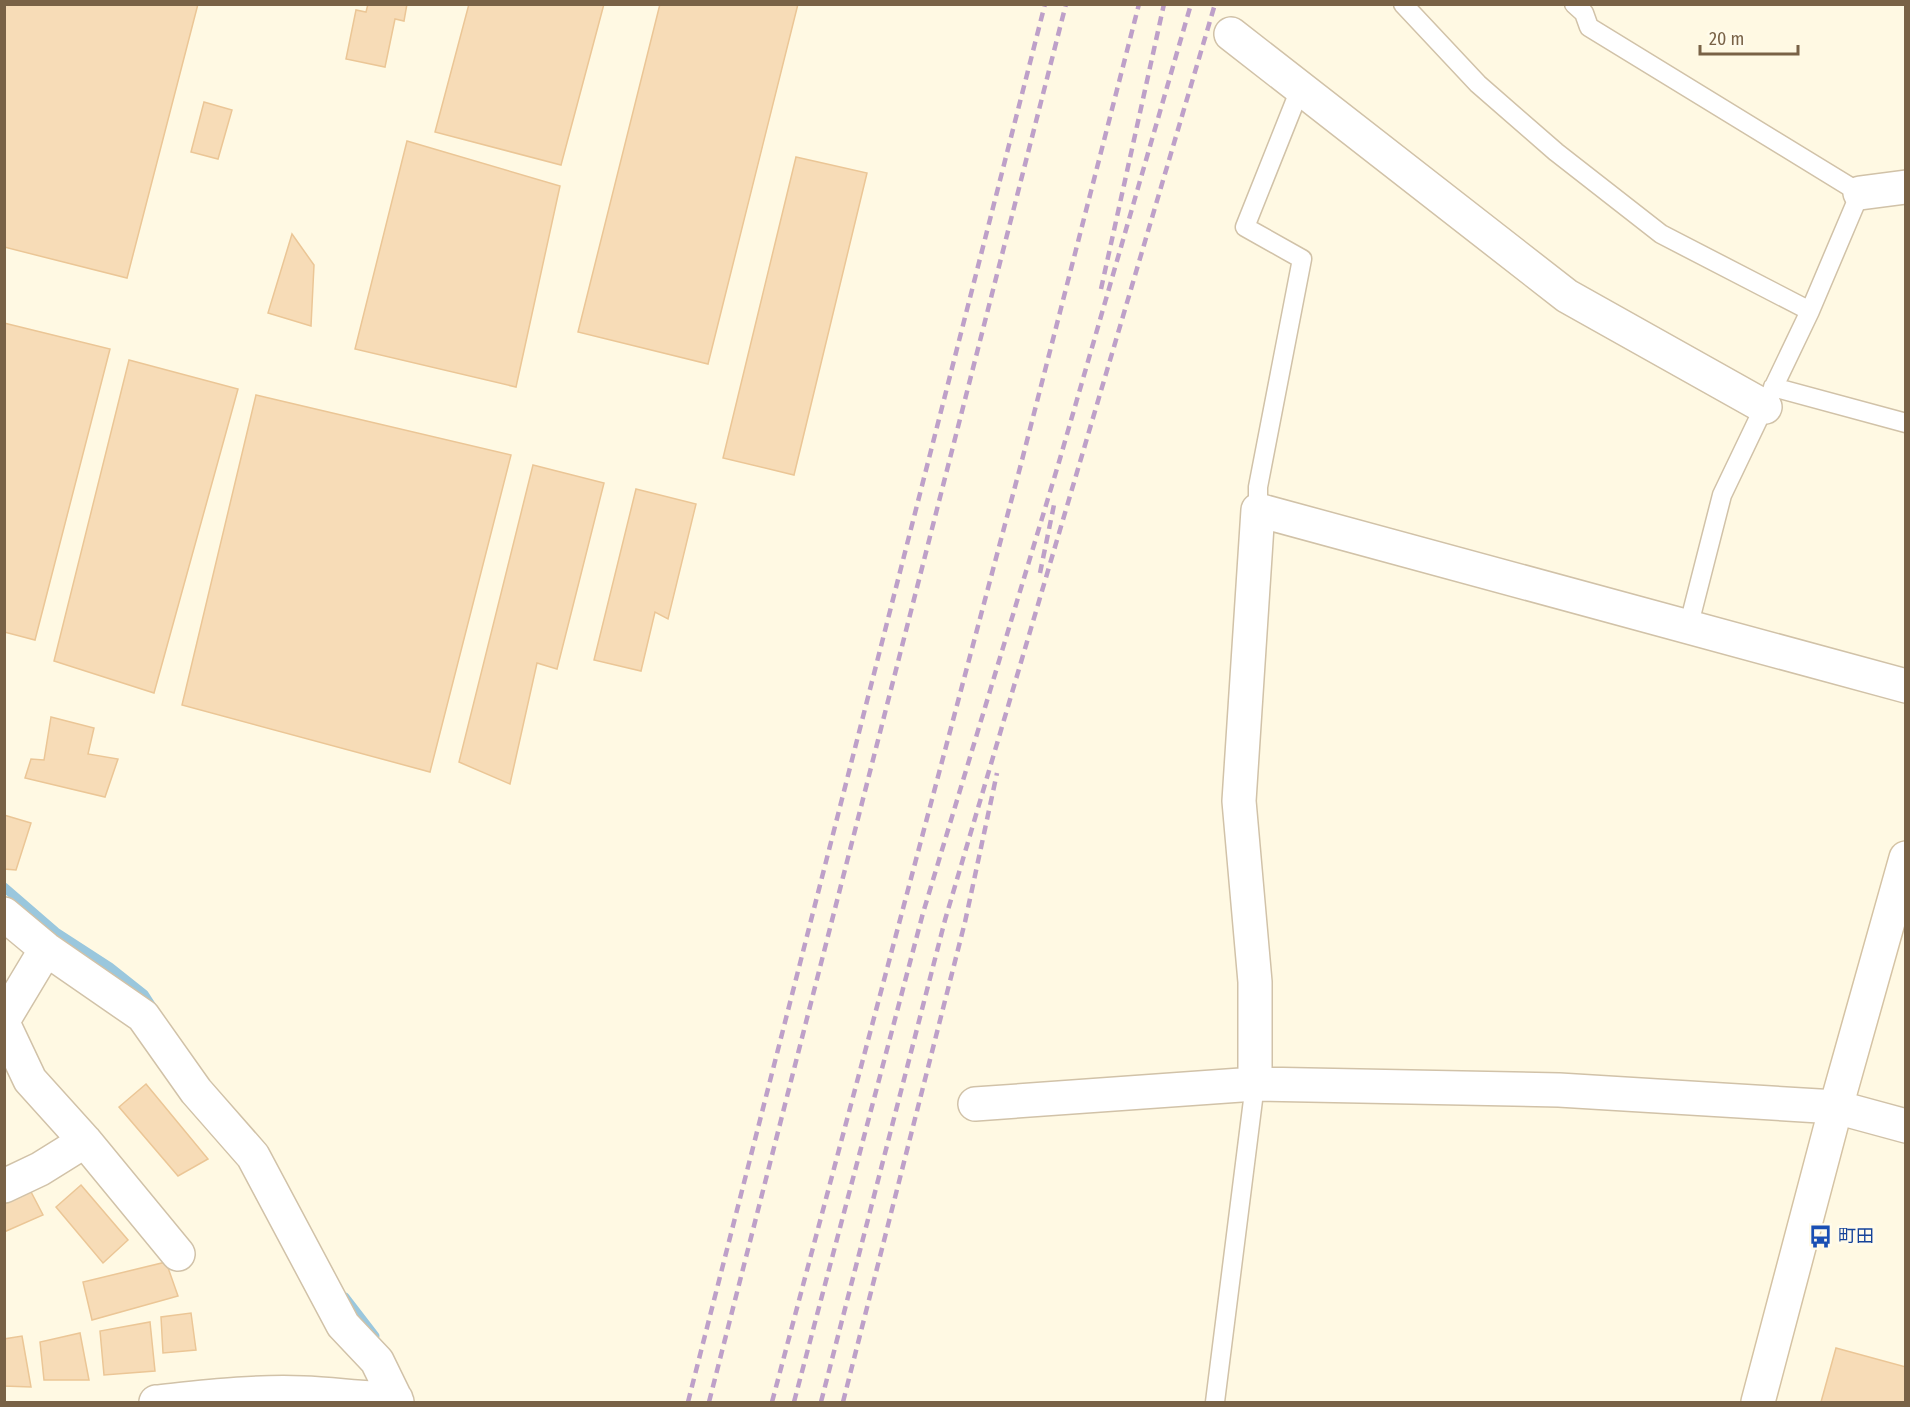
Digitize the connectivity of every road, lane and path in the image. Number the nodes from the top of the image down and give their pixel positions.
1 (1403, 4) edge
2 (1582, 7) edge
3 (1231, 34) dead end
4 (1300, 89) junction
5 (1905, 187) edge
6 (1860, 193) junction
7 (1810, 311) junction
8 (1769, 397) junction
9 (1905, 423) edge
10 (1258, 510) junction
11 (1688, 628) junction
12 (1905, 686) edge
13 (1905, 858) edge
14 (4, 914) edge
15 (46, 949) junction
16 (4, 1019) edge
17 (4, 1025) edge
18 (1255, 1084) junction
19 (975, 1104) dead end
20 (1836, 1107) junction
21 (1905, 1126) edge
22 (85, 1141) junction
23 (4, 1186) edge
24 (178, 1254) dead end
25 (396, 1401) edge
26 (156, 1402) edge
27 (1215, 1402) edge
28 (1758, 1402) edge

1 - 7 lane
2 - 6 lane
3 - 4 street
4 - 8 street
4 - 10 lane
5 - 6 street
6 - 7 lane
7 - 8 lane
8 - 9 lane
8 - 11 lane
10 - 11 street
10 - 18 street
11 - 12 street
13 - 20 street
14 - 15 street
15 - 16 street
15 - 25 street
17 - 22 street
18 - 19 street
18 - 20 street
18 - 27 lane
20 - 21 street
20 - 28 street
22 - 23 street
22 - 24 street
25 - 26 street

